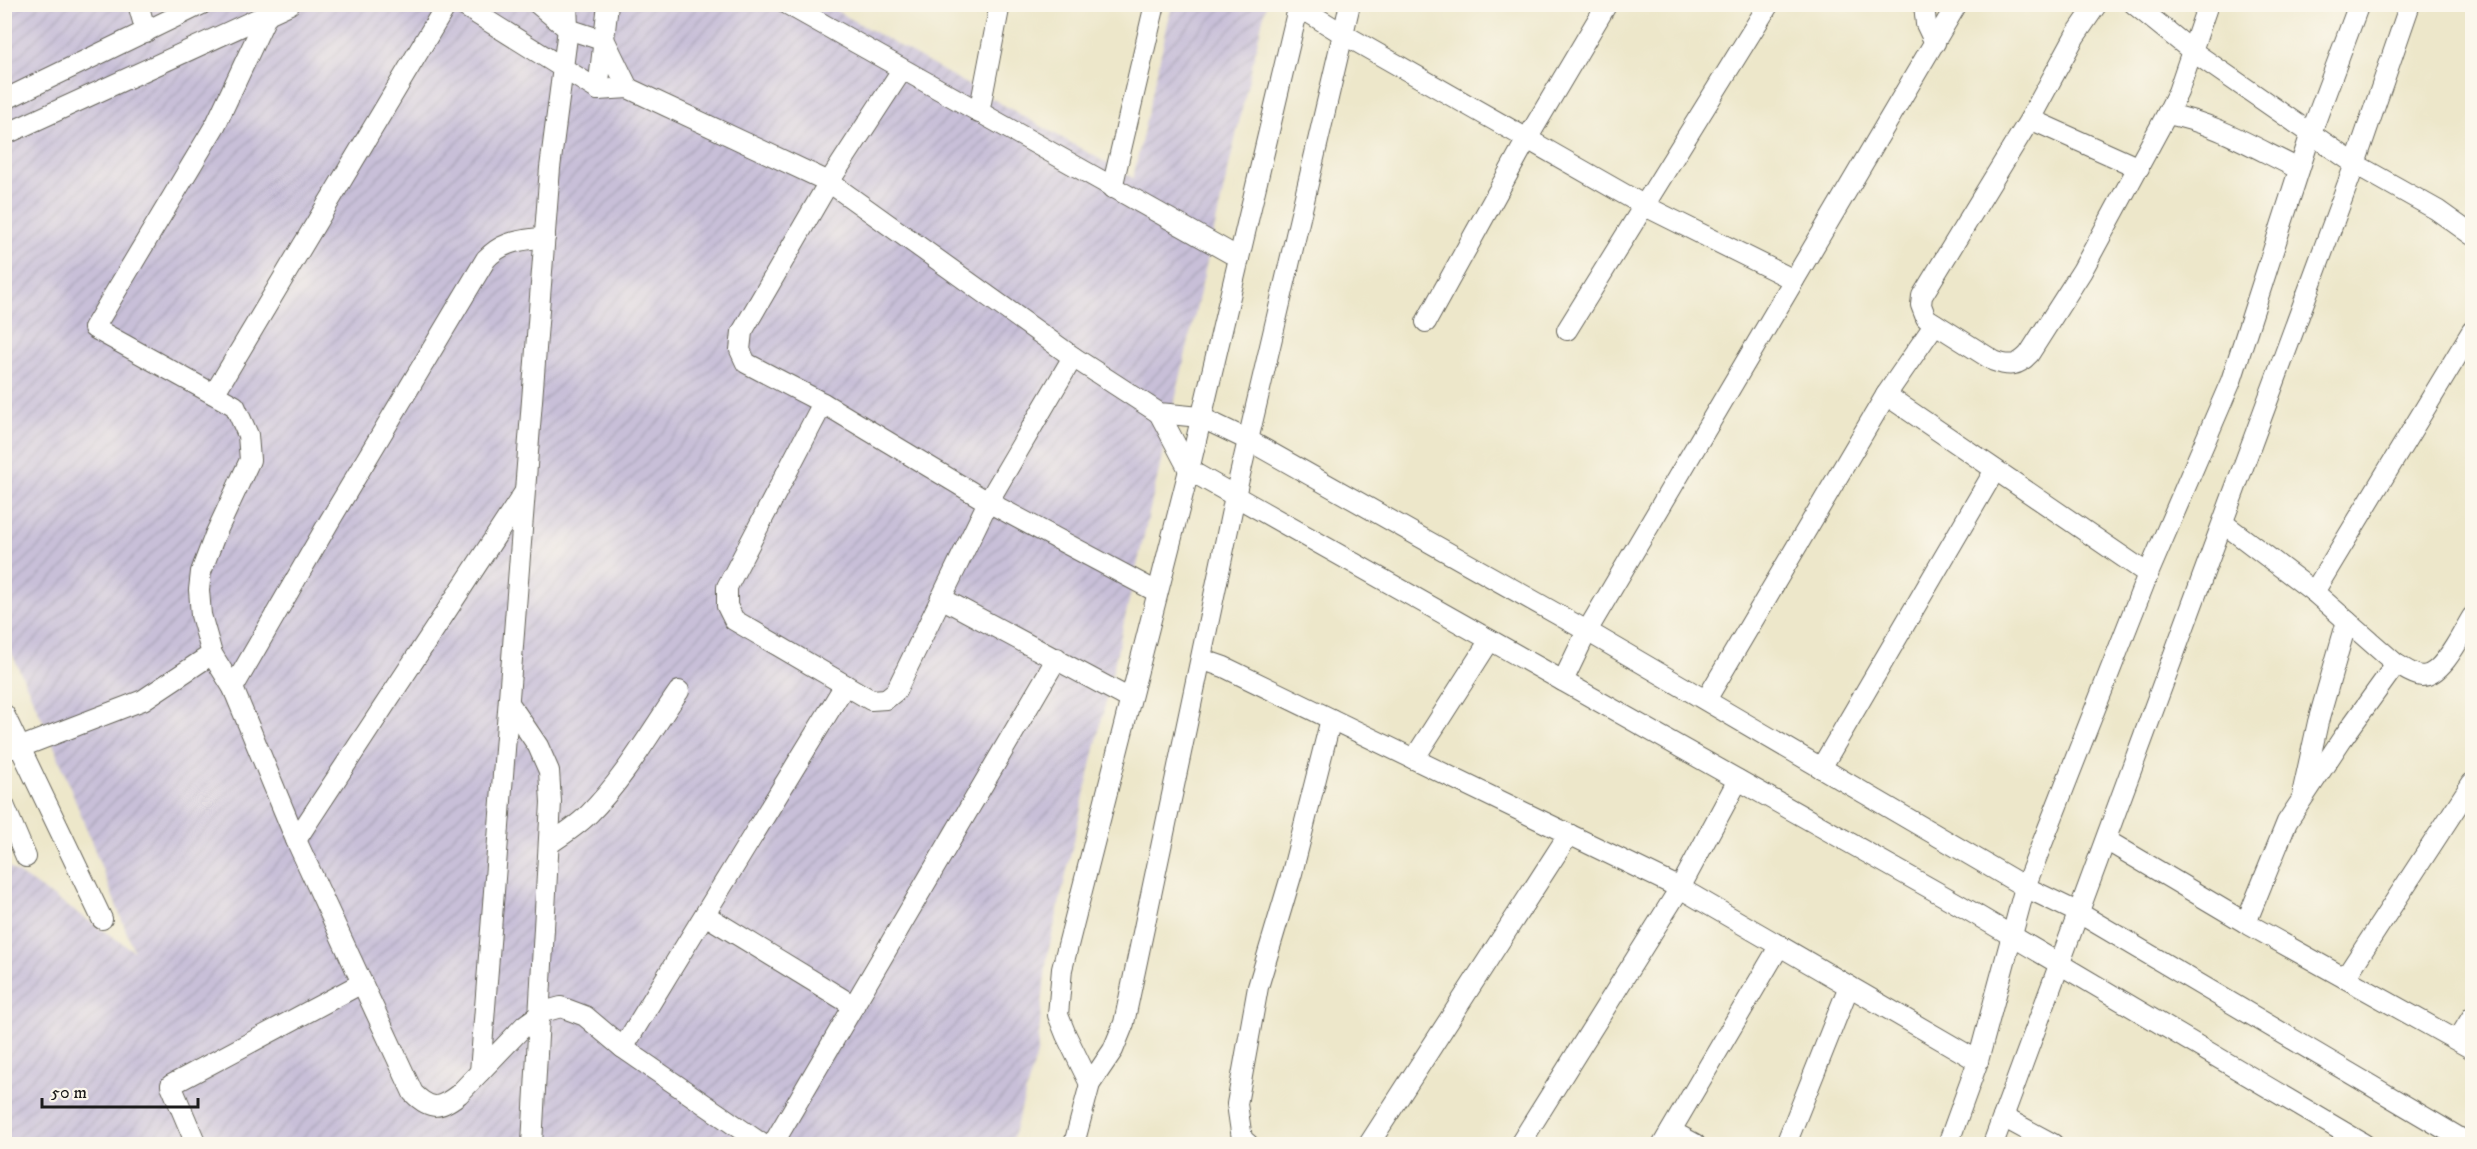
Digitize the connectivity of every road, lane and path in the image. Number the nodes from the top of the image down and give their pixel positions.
1 (138, 4) edge
2 (202, 4) edge
3 (290, 4) edge
4 (447, 4) edge
5 (461, 4) edge
6 (538, 4) edge
7 (567, 4) edge
8 (608, 4) edge
9 (1000, 4) edge
10 (1155, 4) edge
11 (1350, 4) edge
12 (1607, 4) edge
13 (1769, 4) edge
14 (1924, 4) edge
15 (1957, 4) edge
16 (2097, 4) edge
17 (2134, 4) edge
18 (2208, 4) edge
19 (2359, 4) edge
20 (2410, 4) edge
21 (1299, 5) edge
22 (796, 7) edge
23 (268, 13) junction
24 (568, 29) junction
25 (146, 32) junction
26 (1343, 34) junction
27 (605, 41) junction
28 (1935, 43) junction
29 (2192, 51) junction
30 (902, 70) junction
31 (563, 71) junction
32 (628, 88) junction
33 (597, 90) junction
34 (4, 100) edge
35 (979, 113) junction
36 (2167, 114) junction
37 (2030, 119) junction
38 (2311, 133) junction
39 (4, 135) edge
40 (1527, 139) junction
41 (2355, 164) junction
42 (2139, 168) junction
43 (2299, 169) junction
44 (829, 182) junction
45 (1112, 188) junction
46 (1645, 206) junction
47 (2472, 235) edge
48 (544, 237) junction
49 (1239, 258) junction
50 (1794, 280) junction
51 (1426, 322) dead end
52 (1935, 324) junction
53 (1567, 330) dead end
54 (2472, 331) edge
55 (1073, 357) junction
56 (214, 394) junction
57 (1886, 395) junction
58 (823, 403) junction
59 (1159, 413) junction
60 (1200, 417) junction
61 (1248, 440) junction
62 (1189, 470) junction
63 (1995, 470) junction
64 (525, 490) junction
65 (1235, 496) junction
66 (988, 502) junction
67 (2223, 523) junction
68 (2148, 574) junction
69 (1158, 592) junction
70 (2313, 592) junction
71 (941, 598) junction
72 (2472, 617) edge
73 (2347, 621) junction
74 (1587, 631) junction
75 (1490, 640) junction
76 (212, 654) junction
77 (1057, 658) junction
78 (1202, 659) junction
79 (2396, 664) junction
80 (1563, 681) junction
81 (845, 685) junction
82 (233, 688) junction
83 (679, 691) dead end
84 (1130, 699) junction
85 (1706, 700) junction
86 (509, 703) junction
87 (4, 714) edge
88 (1331, 719) junction
89 (13, 748) edge
90 (1414, 759) junction
91 (1821, 768) junction
92 (1738, 780) junction
93 (2472, 783) edge
94 (2301, 801) junction
95 (4, 806) edge
96 (1569, 834) junction
97 (296, 840) junction
98 (2106, 840) junction
99 (549, 844) junction
100 (26, 857) dead end
101 (2025, 887) junction
102 (1680, 888) junction
103 (2079, 913) junction
104 (705, 915) junction
105 (102, 919) dead end
106 (2246, 923) junction
107 (2010, 936) junction
108 (1780, 945) junction
109 (2060, 965) junction
110 (2345, 978) junction
111 (362, 983) junction
112 (1849, 986) junction
113 (854, 1006) junction
114 (539, 1015) junction
115 (2472, 1017) edge
116 (2465, 1044) edge
117 (623, 1048) junction
118 (1978, 1061) junction
119 (480, 1072) junction
120 (1090, 1084) junction
121 (2003, 1117) junction
122 (1667, 1138) edge
123 (195, 1144) edge
124 (532, 1144) edge
125 (762, 1144) edge
126 (773, 1144) edge
127 (1074, 1144) edge
128 (1248, 1144) edge
129 (1369, 1144) edge
130 (1520, 1144) edge
131 (1695, 1144) edge
132 (1786, 1144) edge
133 (1948, 1144) edge
134 (1993, 1144) edge
135 (2053, 1144) edge
136 (2364, 1144) edge
137 (2470, 1144) edge

1 - 25 street
2 - 25 street
3 - 23 street
4 - 56 street
5 - 31 street
6 - 24 street
7 - 24 street
8 - 27 street
9 - 35 street
10 - 45 street
11 - 26 street
12 - 40 street
13 - 46 street
14 - 28 street
15 - 28 street
16 - 37 street
17 - 29 street
18 - 29 street
19 - 38 street
20 - 41 street
21 - 26 street
21 - 49 street
22 - 30 street
23 - 39 street
23 - 56 street
24 - 27 street
24 - 31 street
25 - 34 street
26 - 40 street
26 - 61 street
27 - 32 street
27 - 33 street
28 - 50 street
29 - 36 street
29 - 38 street
30 - 35 street
30 - 44 street
31 - 33 street
31 - 48 street
32 - 33 street
32 - 44 street
35 - 45 street
36 - 42 street
36 - 43 street
37 - 42 street
37 - 52 street
38 - 41 street
38 - 43 street
40 - 46 street
40 - 51 street
41 - 47 street
41 - 67 street
42 - 52 street
43 - 68 street
44 - 55 street
44 - 58 street
45 - 49 street
46 - 50 street
46 - 53 street
48 - 64 street
48 - 82 street
49 - 60 street
50 - 74 street
52 - 57 street
54 - 70 street
55 - 59 street
55 - 66 street
56 - 76 street
57 - 63 street
57 - 85 street
58 - 66 street
58 - 81 street
59 - 60 street
59 - 62 street
60 - 61 street
60 - 62 street
61 - 65 street
61 - 74 street
62 - 65 street
62 - 69 street
63 - 68 street
63 - 91 street
64 - 86 street
64 - 97 street
65 - 75 street
65 - 78 street
66 - 69 street
66 - 71 street
67 - 70 street
67 - 98 street
68 - 101 street
69 - 84 street
70 - 73 street
71 - 77 street
71 - 81 street
72 - 79 street
73 - 79 street
73 - 94 street
74 - 80 street
74 - 85 street
75 - 80 street
75 - 90 street
76 - 82 street
76 - 89 street
77 - 84 street
77 - 113 street
78 - 88 street
78 - 120 street
79 - 94 street
80 - 92 street
81 - 104 street
82 - 97 street
83 - 99 street
84 - 120 street
85 - 91 street
86 - 99 street
86 - 119 street
87 - 89 street
88 - 90 street
88 - 128 street
89 - 105 street
90 - 96 street
91 - 101 street
92 - 102 street
92 - 107 street
93 - 110 street
94 - 106 street
95 - 100 street
96 - 102 street
96 - 129 street
97 - 111 street
98 - 103 street
98 - 106 street
99 - 114 street
101 - 103 street
101 - 107 street
102 - 108 street
102 - 130 street
103 - 109 street
103 - 137 street
104 - 113 street
104 - 117 street
106 - 110 street
107 - 109 street
107 - 118 street
108 - 112 street
108 - 122 street
109 - 121 street
109 - 136 street
110 - 116 street
111 - 119 street
111 - 123 street
112 - 118 street
112 - 132 street
113 - 126 street
114 - 117 street
114 - 119 street
114 - 124 street
115 - 116 street
117 - 125 street
118 - 133 street
120 - 127 street
121 - 134 street
121 - 135 street
122 - 131 street

